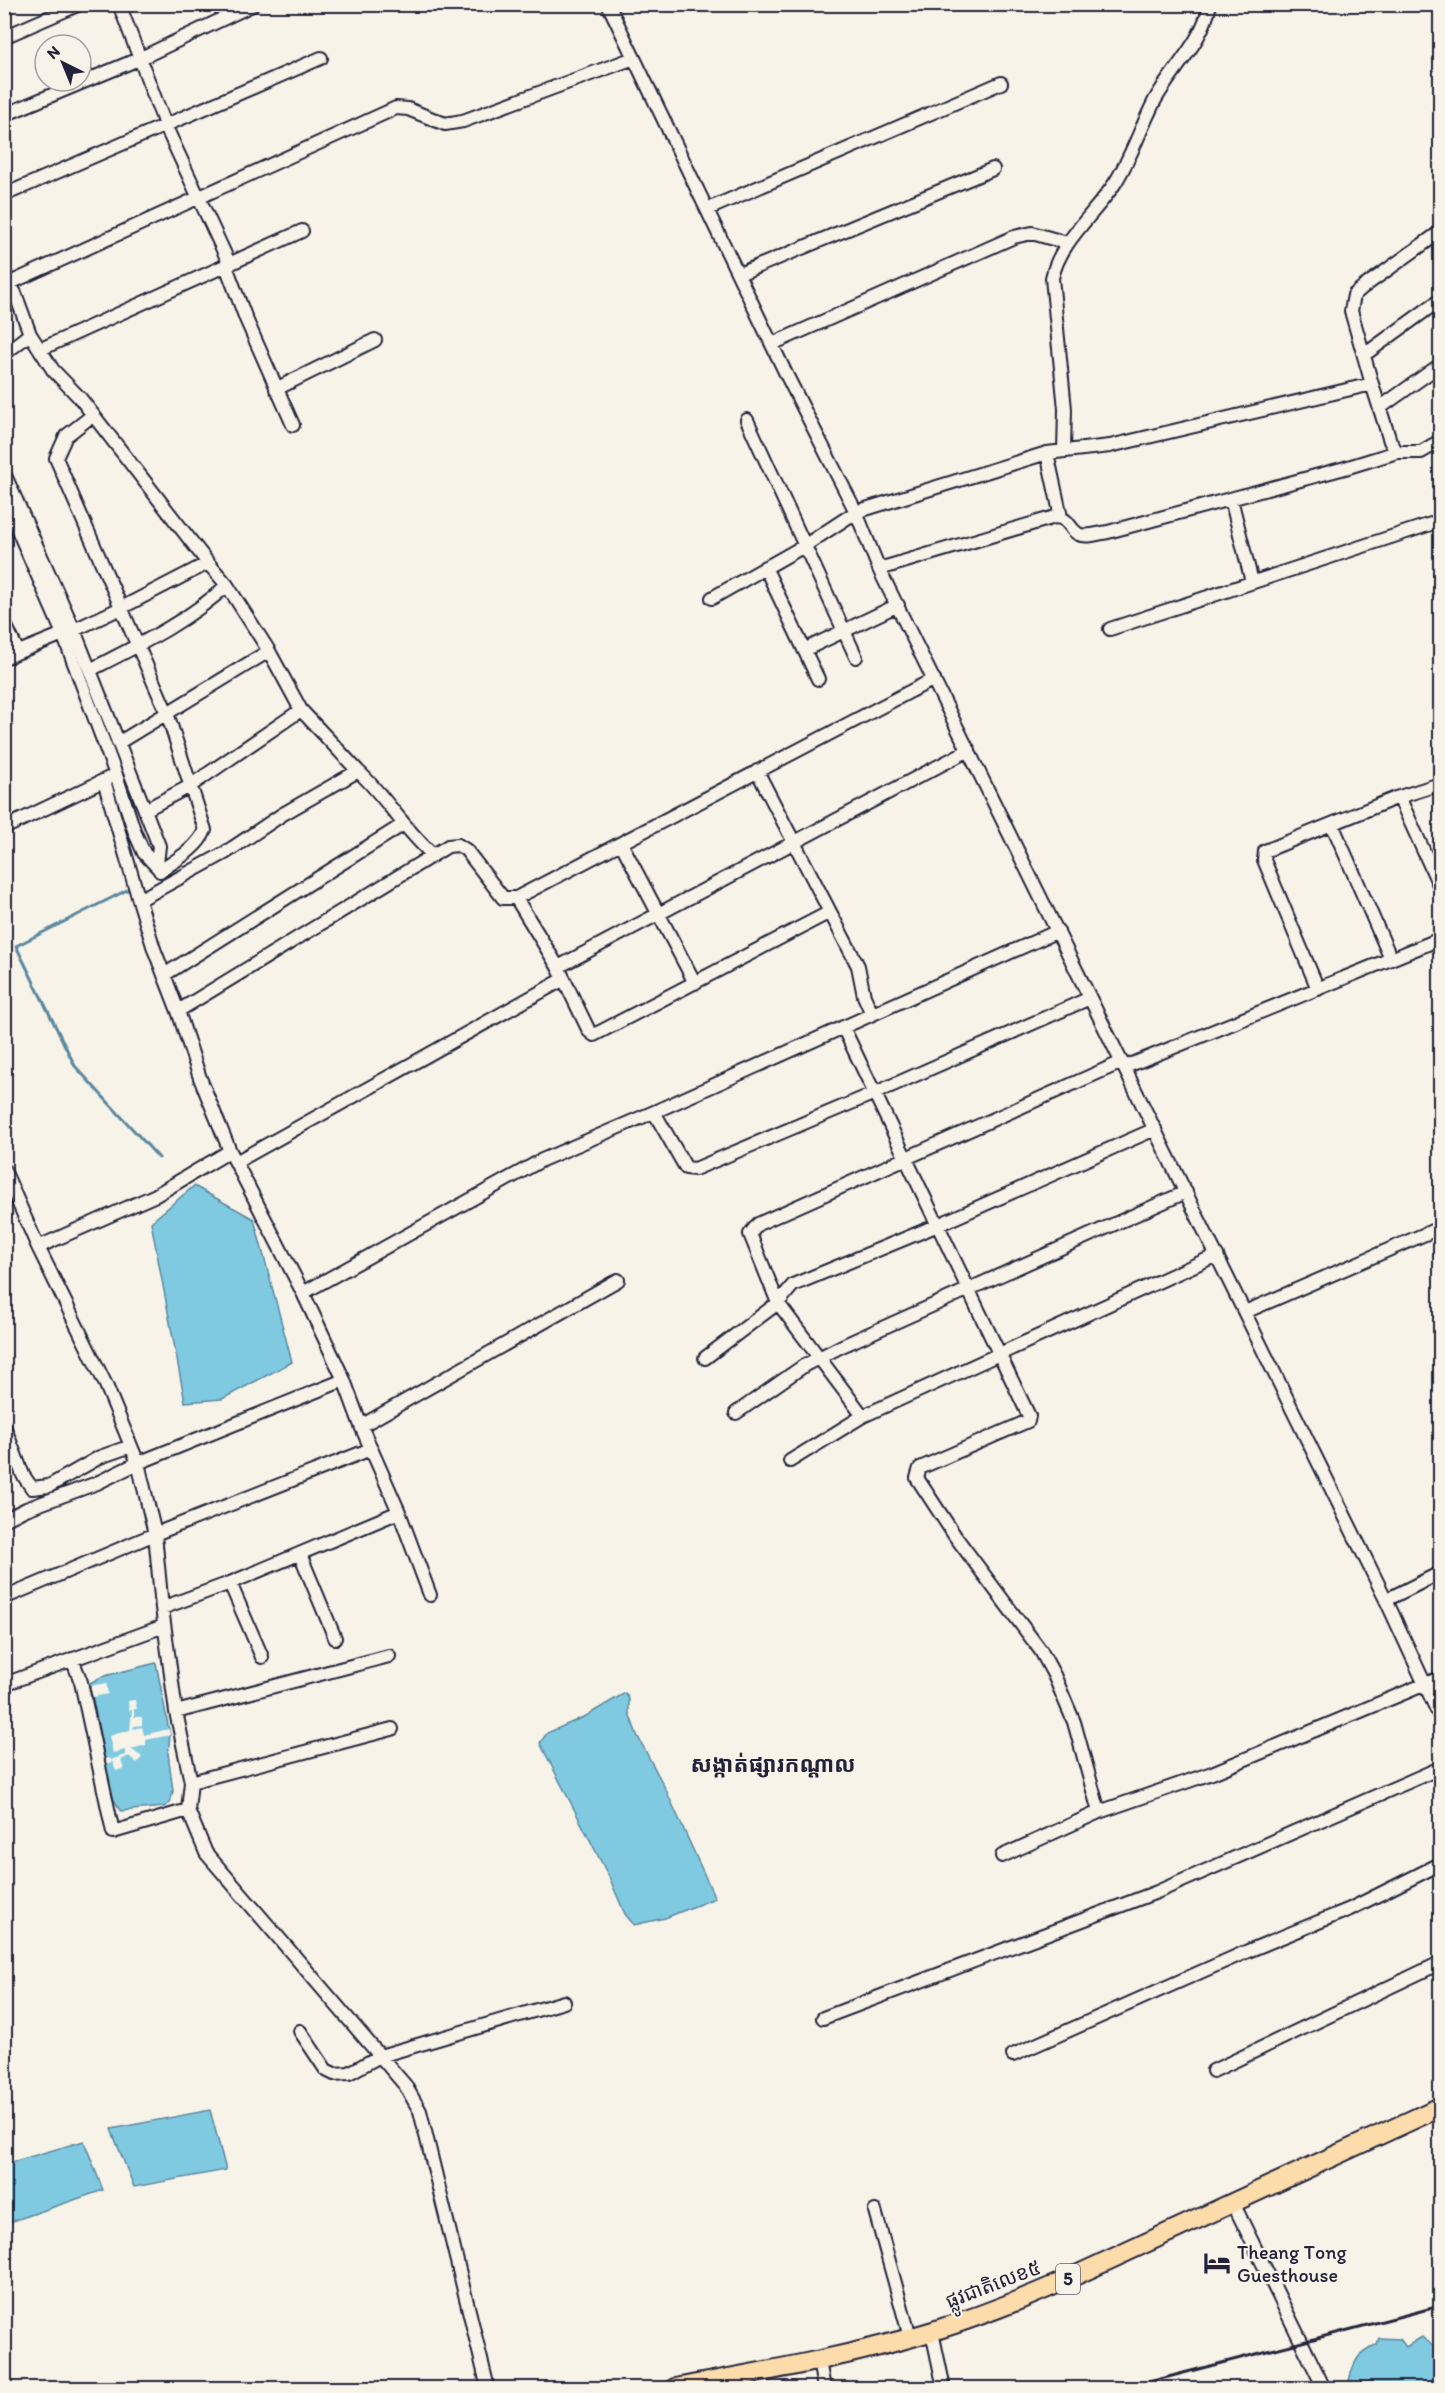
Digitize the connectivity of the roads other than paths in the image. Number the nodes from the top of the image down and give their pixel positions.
1 (80, 4) edge
2 (119, 4) edge
3 (254, 4) edge
4 (608, 4) edge
5 (1210, 4) edge
6 (4, 37) edge
7 (141, 58) junction
8 (321, 58) dead end
9 (634, 58) junction
10 (1001, 82) dead end
11 (4, 115) edge
12 (166, 127) junction
13 (993, 169) dead end
14 (4, 195) edge
15 (197, 197) junction
16 (708, 209) junction
17 (302, 231) dead end
18 (1440, 232) edge
19 (1067, 243) junction
20 (228, 266) junction
21 (739, 274) junction
22 (7, 278) edge
23 (1440, 300) edge
24 (30, 334) junction
25 (375, 340) dead end
26 (772, 344) junction
27 (40, 349) junction
28 (4, 354) edge
29 (1364, 355) junction
30 (1440, 365) edge
31 (1372, 384) junction
32 (276, 388) junction
33 (1381, 407) junction
34 (93, 415) junction
35 (747, 420) dead end
36 (293, 425) dead end
37 (1440, 441) edge
38 (1064, 451) junction
39 (1397, 452) junction
40 (1047, 453) junction
41 (4, 473) edge
42 (4, 498) edge
43 (1231, 499) junction
44 (856, 512) junction
45 (1061, 517) junction
46 (1440, 521) edge
47 (804, 546) junction
48 (208, 563) junction
49 (765, 567) junction
50 (879, 569) junction
51 (1252, 582) junction
52 (227, 585) junction
53 (712, 598) dead end
54 (898, 605) junction
55 (121, 608) junction
56 (4, 622) edge
57 (1110, 629) dead end
58 (68, 632) junction
59 (844, 632) junction
60 (137, 646) junction
61 (804, 650) junction
62 (269, 651) junction
63 (18, 652) junction
64 (856, 657) dead end
65 (4, 658) edge
66 (90, 669) junction
67 (818, 679) dead end
68 (934, 679) junction
69 (301, 710) junction
70 (167, 713) junction
71 (118, 743) junction
72 (969, 750) junction
73 (358, 771) junction
74 (758, 771) junction
75 (116, 775) junction
76 (104, 781) junction
77 (1440, 784) edge
78 (190, 786) junction
79 (1400, 799) junction
80 (145, 810) junction
81 (6, 823) edge
82 (404, 824) junction
83 (1332, 824) junction
84 (794, 842) junction
85 (621, 843) junction
86 (432, 854) junction
87 (158, 867) junction
88 (166, 884) junction
89 (1440, 887) edge
90 (516, 897) junction
91 (139, 900) junction
92 (830, 912) junction
93 (659, 914) junction
94 (1058, 931) junction
95 (1440, 939) edge
96 (1391, 959) junction
97 (558, 967) junction
98 (164, 975) junction
99 (564, 980) junction
100 (695, 983) junction
101 (1318, 989) junction
102 (1090, 998) junction
103 (178, 1011) junction
104 (872, 1014) junction
105 (843, 1027) junction
106 (1123, 1065) junction
107 (875, 1093) junction
108 (654, 1112) junction
109 (1155, 1129) junction
110 (233, 1156) junction
111 (906, 1159) junction
112 (4, 1170) edge
113 (1186, 1192) junction
114 (938, 1225) junction
115 (1439, 1228) dead end
116 (38, 1246) junction
117 (1217, 1255) junction
118 (618, 1280) dead end
119 (969, 1290) junction
120 (303, 1293) junction
121 (778, 1303) junction
122 (1245, 1312) junction
123 (1000, 1355) junction
124 (819, 1357) junction
125 (705, 1358) dead end
126 (344, 1380) junction
127 (736, 1413) dead end
128 (863, 1416) junction
129 (4, 1426) edge
130 (361, 1426) junction
131 (131, 1446) junction
132 (371, 1449) junction
133 (790, 1461) dead end
134 (138, 1463) junction
135 (399, 1512) junction
136 (4, 1520) edge
137 (155, 1533) junction
138 (300, 1554) junction
139 (1440, 1573) edge
140 (230, 1583) junction
141 (430, 1595) dead end
142 (4, 1598) edge
143 (1386, 1600) junction
144 (162, 1608) junction
145 (164, 1626) junction
146 (335, 1638) dead end
147 (389, 1656) dead end
148 (262, 1657) dead end
149 (72, 1659) junction
150 (1440, 1678) edge
151 (4, 1680) edge
152 (1426, 1685) junction
153 (176, 1712) junction
154 (1440, 1717) edge
155 (392, 1729) dead end
156 (1440, 1768) edge
157 (191, 1782) junction
158 (188, 1810) junction
159 (1099, 1812) junction
160 (1002, 1856) dead end
161 (1440, 1864) edge
162 (1440, 1963) edge
163 (564, 2002) dead end
164 (824, 2018) dead end
165 (300, 2031) dead end
166 (1013, 2055) dead end
167 (380, 2056) junction
168 (1213, 2071) dead end
169 (1440, 2107) edge
170 (1233, 2203) junction
171 (875, 2211) dead end
172 (932, 2332) junction
173 (910, 2337) junction
174 (819, 2361) junction
175 (488, 2388) edge
176 (675, 2388) edge
177 (824, 2388) edge
178 (944, 2388) edge
179 (1324, 2388) edge

1 - 6 street
2 - 7 street
3 - 7 street
4 - 9 street
5 - 19 street
7 - 11 street
7 - 12 street
8 - 12 street
9 - 15 street
9 - 16 street
10 - 16 street
12 - 14 street
12 - 15 street
13 - 21 street
15 - 20 street
15 - 22 street
16 - 21 street
17 - 20 street
18 - 29 street
19 - 26 street
19 - 38 street
20 - 27 street
20 - 32 street
21 - 26 street
22 - 24 street
23 - 29 street
24 - 27 street
24 - 28 street
25 - 32 street
26 - 44 street
27 - 34 street
29 - 31 street
30 - 33 street
31 - 33 street
31 - 38 street
32 - 36 street
33 - 39 street
34 - 48 street
34 - 55 street
35 - 47 street
37 - 39 street
38 - 40 street
39 - 43 street
40 - 44 street
40 - 45 street
41 - 58 street
42 - 58 street
43 - 45 street
43 - 51 street
44 - 47 street
44 - 50 street
45 - 50 street
46 - 51 street
47 - 49 street
47 - 59 street
48 - 52 street
48 - 55 street
49 - 53 street
49 - 61 street
50 - 54 street
51 - 57 street
52 - 60 street
52 - 62 street
54 - 59 street
54 - 68 street
55 - 58 street
55 - 60 street
56 - 63 street
58 - 63 street
58 - 66 street
58 - 75 street
59 - 61 street
59 - 64 street
60 - 66 street
60 - 70 street
61 - 67 street
62 - 69 street
62 - 70 street
63 - 65 street
66 - 71 street
68 - 72 street
68 - 74 street
69 - 73 street
69 - 78 street
70 - 71 street
70 - 78 street
71 - 80 street
72 - 84 street
72 - 94 street
73 - 82 street
73 - 88 street
74 - 84 street
74 - 85 street
75 - 76 street
75 - 87 street
76 - 81 street
76 - 91 street
77 - 79 street
78 - 80 street
78 - 87 street
79 - 83 street
79 - 89 street
80 - 87 street
82 - 86 street
82 - 98 street
83 - 96 street
83 - 101 street
84 - 92 street
84 - 93 street
85 - 90 street
85 - 93 street
86 - 90 street
86 - 103 street
87 - 88 street
88 - 91 street
90 - 97 street
91 - 98 street
92 - 100 street
92 - 104 street
93 - 97 street
93 - 100 street
94 - 102 street
94 - 104 street
95 - 96 street
96 - 101 street
97 - 99 street
98 - 103 street
99 - 100 street
99 - 110 street
101 - 106 street
102 - 106 street
102 - 107 street
103 - 110 street
104 - 105 street
105 - 107 street
105 - 108 street
106 - 109 street
106 - 111 street
107 - 108 street
107 - 111 street
108 - 120 street
109 - 113 street
109 - 114 street
110 - 116 street
110 - 120 street
111 - 114 street
111 - 121 street
112 - 116 street
113 - 117 street
113 - 119 street
114 - 119 street
114 - 121 street
115 - 122 street
116 - 131 street
117 - 122 street
117 - 123 street
118 - 130 street
119 - 123 street
119 - 124 street
120 - 126 street
121 - 124 street
121 - 125 street
122 - 143 street
123 - 128 street
123 - 159 street
124 - 127 street
124 - 128 street
126 - 130 street
126 - 134 street
128 - 133 street
129 - 131 street
130 - 132 street
131 - 134 street
132 - 135 street
132 - 137 street
134 - 136 street
134 - 137 street
135 - 138 street
135 - 141 street
137 - 142 street
137 - 144 street
138 - 140 street
138 - 146 street
139 - 143 street
140 - 144 street
140 - 148 street
143 - 152 street
144 - 145 street
145 - 149 street
145 - 153 street
147 - 153 street
149 - 151 street
149 - 158 street
150 - 152 street
152 - 154 street
152 - 159 street
153 - 157 street
155 - 157 street
156 - 164 street
157 - 158 street
158 - 167 street
159 - 160 street
161 - 166 street
162 - 168 street
163 - 167 street
165 - 167 street
167 - 175 street
169 - 170 highway, ផ្លូវជាតិលេខ៥ / 5
170 - 172 highway, ផ្លូវជាតិលេខ៥ / 5
170 - 179 street
171 - 173 street
172 - 173 highway, ផ្លូវជាតិលេខ៥ / 5
172 - 178 street
173 - 174 highway, ផ្លូវជាតិលេខ៥ / 5
174 - 176 highway, ផ្លូវជាតិលេខ៥ / 5
174 - 177 street

